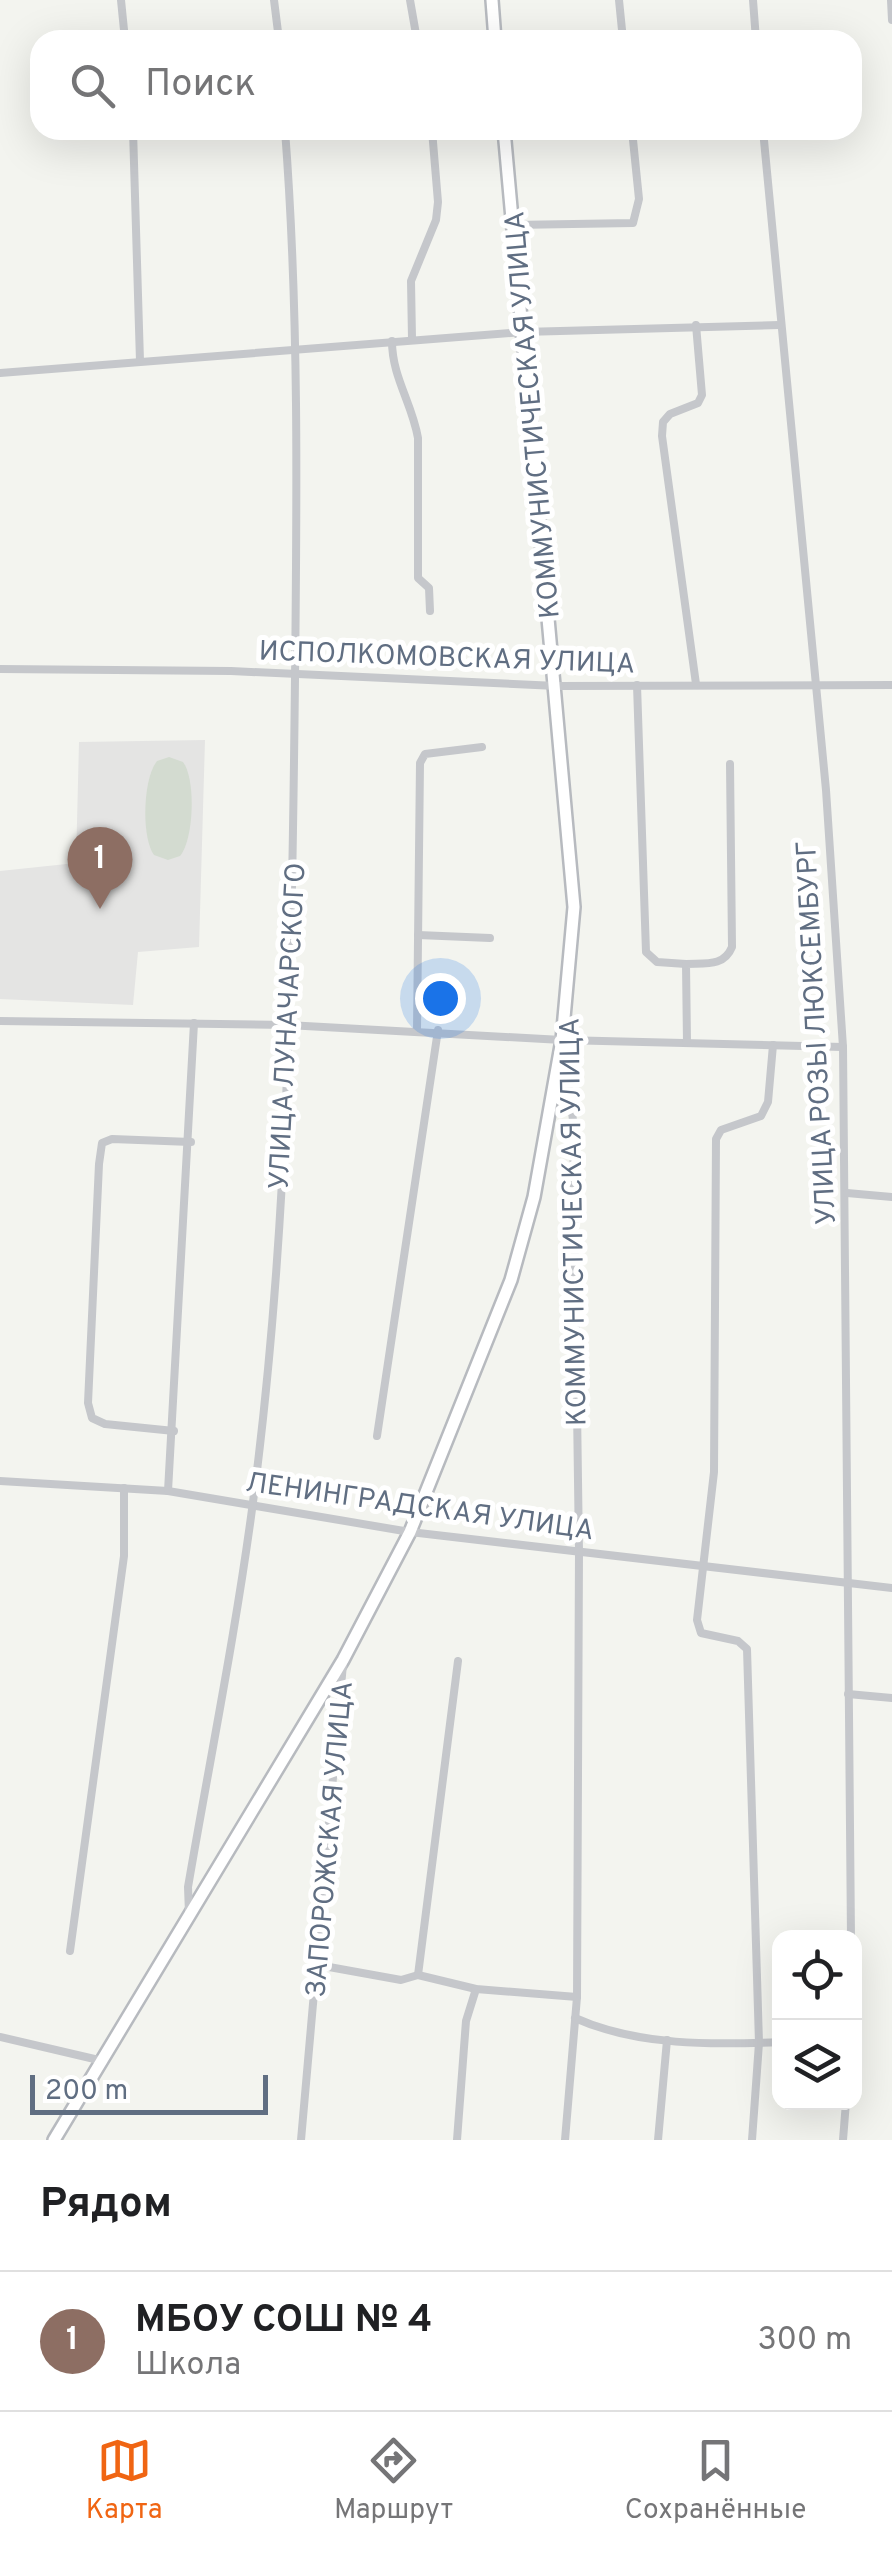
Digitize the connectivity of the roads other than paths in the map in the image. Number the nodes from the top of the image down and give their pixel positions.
1 (121, 0) edge
2 (274, 0) edge
3 (410, 0) edge
4 (492, 0) edge
5 (619, 0) edge
6 (753, 0) edge
7 (891, 0) edge
8 (892, 20) edge
9 (124, 30) edge
10 (278, 30) edge
11 (416, 30) edge
12 (495, 30) edge
13 (622, 30) edge
14 (755, 30) edge
15 (132, 140) edge
16 (286, 140) edge
17 (433, 140) edge
18 (505, 140) edge
19 (633, 140) edge
20 (764, 140) edge
21 (513, 224) junction
22 (696, 325) junction
23 (780, 325) junction
24 (523, 332) junction
25 (412, 339) junction
26 (392, 341) junction
27 (293, 348) junction
28 (140, 361) junction
29 (0, 374) edge
30 (430, 611) dead end
31 (0, 669) edge
32 (295, 676) junction
33 (696, 684) junction
34 (892, 684) edge
35 (637, 685) junction
36 (816, 685) junction
37 (557, 686) junction
38 (482, 748) dead end
39 (730, 764) dead end
40 (418, 935) junction
41 (490, 938) dead end
42 (686, 964) junction
43 (0, 1021) edge
44 (194, 1022) junction
45 (287, 1025) junction
46 (416, 1030) junction
47 (438, 1030) junction
48 (562, 1040) junction
49 (687, 1043) junction
50 (773, 1045) junction
51 (843, 1047) junction
52 (191, 1142) junction
53 (847, 1193) junction
54 (892, 1197) edge
55 (174, 1431) junction
56 (377, 1436) dead end
57 (0, 1482) edge
58 (124, 1488) junction
59 (168, 1492) junction
60 (253, 1503) junction
61 (410, 1532) junction
62 (579, 1552) junction
63 (703, 1565) junction
64 (846, 1583) junction
65 (892, 1588) edge
66 (343, 1660) junction
67 (458, 1661) dead end
68 (848, 1694) junction
69 (892, 1698) edge
70 (190, 1916) junction
71 (851, 1930) edge
72 (70, 1951) dead end
73 (318, 1965) junction
74 (418, 1975) junction
75 (476, 1990) junction
76 (576, 1997) junction
77 (575, 2018) junction
78 (0, 2036) edge
79 (666, 2040) junction
80 (772, 2042) edge
81 (758, 2043) junction
82 (104, 2061) junction
83 (845, 2110) edge
84 (54, 2140) edge
85 (300, 2140) edge
86 (457, 2140) edge
87 (565, 2140) edge
88 (658, 2140) edge
89 (752, 2140) edge
90 (843, 2140) edge

1 - 9 street
2 - 10 street
3 - 11 street
4 - 12 main road
5 - 13 street
6 - 14 street
7 - 8 street
15 - 28 street
16 - 27 street, УЛИЦА ЛУНАЧАРСКОГО
17 - 25 street
18 - 21 main road, КОММУНИСТИЧЕСКАЯ УЛИЦА
19 - 21 street
20 - 23 street, УЛИЦА РОЗЫ ЛЮКСЕМБУРГ
21 - 24 main road, КОММУНИСТИЧЕСКАЯ УЛИЦА
22 - 23 street
22 - 24 street
22 - 33 street
23 - 36 street, УЛИЦА РОЗЫ ЛЮКСЕМБУРГ
24 - 25 street
24 - 37 main road, КОММУНИСТИЧЕСКАЯ УЛИЦА
25 - 26 street
26 - 27 street
26 - 30 street
27 - 28 street
27 - 32 street, УЛИЦА ЛУНАЧАРСКОГО
28 - 29 street
31 - 32 street, ИСПОЛКОМОВСКАЯ УЛИЦА
32 - 37 street, ИСПОЛКОМОВСКАЯ УЛИЦА
32 - 45 street, УЛИЦА ЛУНАЧАРСКОГО
33 - 35 street, ИСПОЛКОМОВСКАЯ УЛИЦА
33 - 36 street, ИСПОЛКОМОВСКАЯ УЛИЦА
34 - 36 street, ИСПОЛКОМОВСКАЯ УЛИЦА
35 - 37 street, ИСПОЛКОМОВСКАЯ УЛИЦА
35 - 42 street
36 - 51 street, УЛИЦА РОЗЫ ЛЮКСЕМБУРГ
37 - 48 main road, КОММУНИСТИЧЕСКАЯ УЛИЦА
38 - 40 street
39 - 42 street
40 - 41 street
40 - 46 street
42 - 49 street
43 - 44 street
44 - 45 street
44 - 52 street
45 - 46 street
45 - 60 street, УЛИЦА ЛУНАЧАРСКОГО
46 - 47 street
47 - 48 street
47 - 56 street
48 - 49 street
48 - 61 main road, ЗАПОРОЖСКАЯ УЛИЦА
48 - 62 street, КОММУНИСТИЧЕСКАЯ УЛИЦА
49 - 50 street
50 - 51 street
50 - 63 street
51 - 53 street, УЛИЦА РОЗЫ ЛЮКСЕМБУРГ
52 - 55 street
52 - 55 street
53 - 54 street
53 - 64 street, УЛИЦА РОЗЫ ЛЮКСЕМБУРГ
55 - 59 street
57 - 58 street, ЛЕНИНГРАДСКАЯ УЛИЦА
58 - 59 street, ЛЕНИНГРАДСКАЯ УЛИЦА
58 - 72 street
59 - 60 street, ЛЕНИНГРАДСКАЯ УЛИЦА
60 - 61 street, ЛЕНИНГРАДСКАЯ УЛИЦА
60 - 70 street, УЛИЦА ЛУНАЧАРСКОГО
61 - 62 street, ЛЕНИНГРАДСКАЯ УЛИЦА
61 - 66 main road, ЗАПОРОЖСКАЯ УЛИЦА
62 - 63 street, ЛЕНИНГРАДСКАЯ УЛИЦА
62 - 76 street, КОММУНИСТИЧЕСКАЯ УЛИЦА
63 - 64 street, ЛЕНИНГРАДСКАЯ УЛИЦА
63 - 81 street
64 - 65 street, ЛЕНИНГРАДСКАЯ УЛИЦА
64 - 68 street, УЛИЦА РОЗЫ ЛЮКСЕМБУРГ
66 - 70 main road, УЛИЦА ЛУНАЧАРСКОГО
66 - 73 street, ЗАПОРОЖСКАЯ УЛИЦА
67 - 74 street
68 - 69 street
68 - 71 street, УЛИЦА РОЗЫ ЛЮКСЕМБУРГ
70 - 82 main road, УЛИЦА ЛУНАЧАРСКОГО
73 - 74 street
73 - 85 street, ЗАПОРОЖСКАЯ УЛИЦА
74 - 75 street
75 - 76 street
75 - 86 street
76 - 77 street, КОММУНИСТИЧЕСКАЯ УЛИЦА
77 - 79 street
77 - 87 street, КОММУНИСТИЧЕСКАЯ УЛИЦА
78 - 82 street
79 - 81 street
79 - 88 street
80 - 81 street
81 - 89 street
82 - 84 main road, УЛИЦА ЛУНАЧАРСКОГО
83 - 90 street

